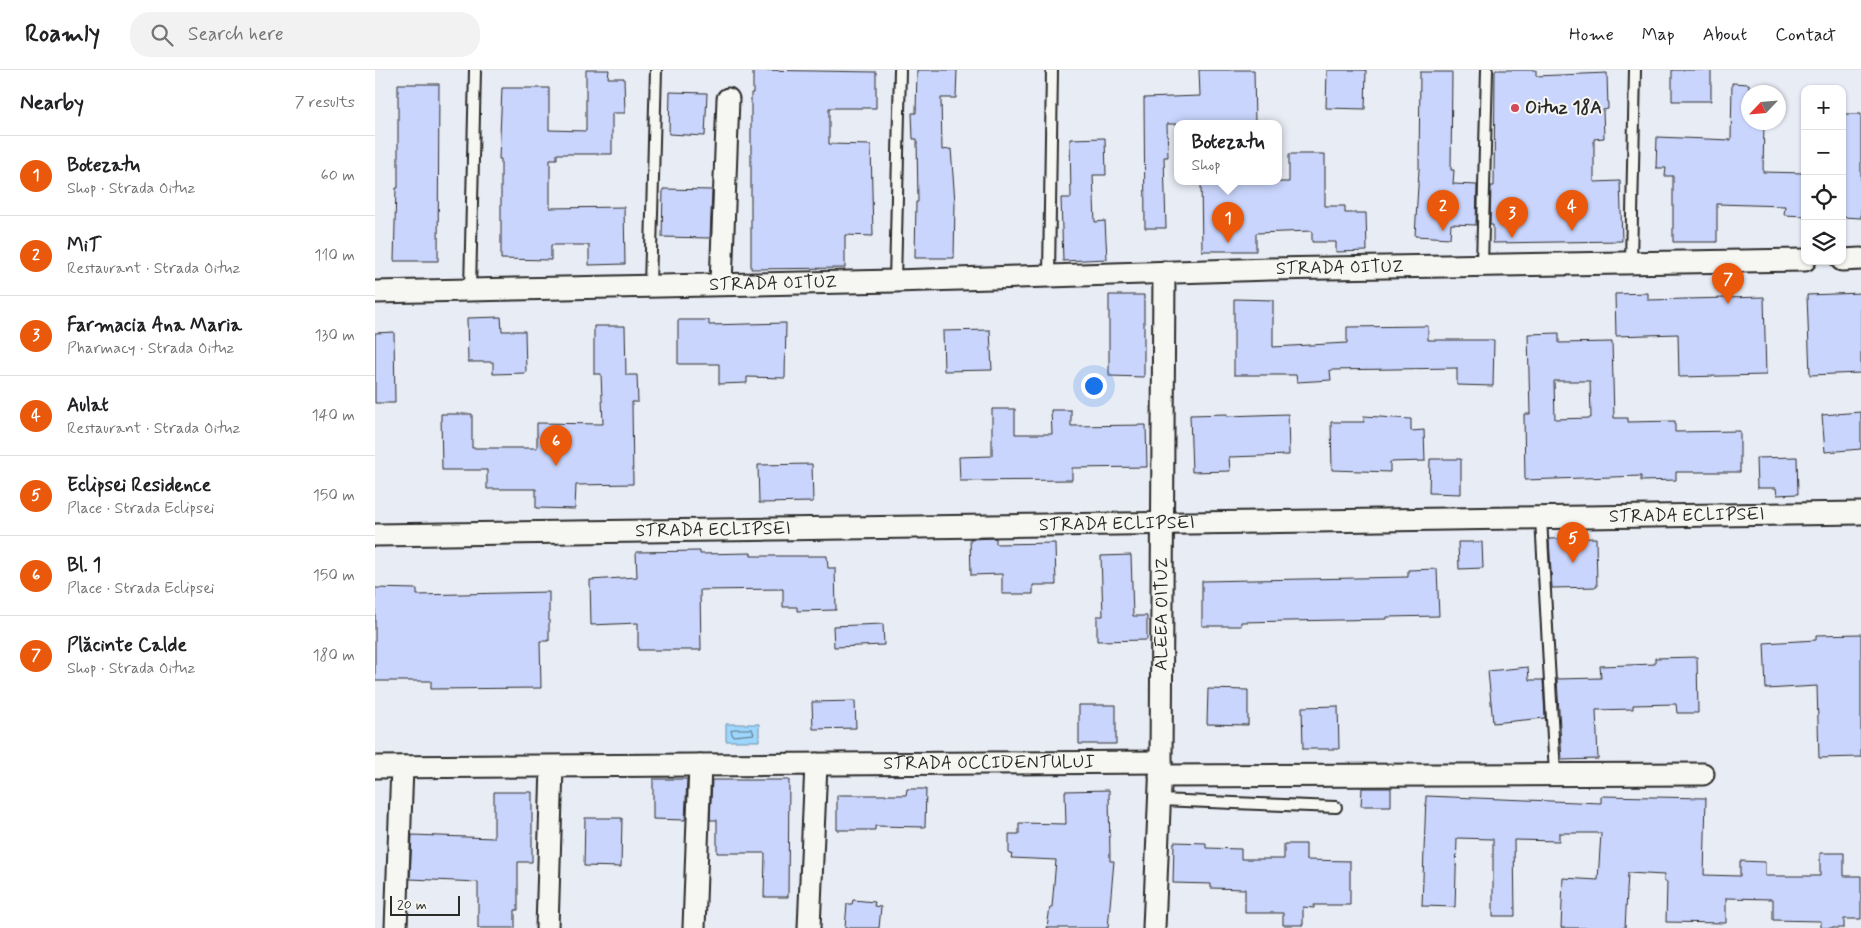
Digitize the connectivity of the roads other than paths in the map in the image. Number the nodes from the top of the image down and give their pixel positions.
1 (475, 70) edge
2 (656, 70) edge
3 (900, 70) edge
4 (1052, 70) edge
5 (1487, 70) edge
6 (1635, 70) edge
7 (728, 99) dead end
8 (1801, 260) edge
9 (1846, 260) edge
10 (1861, 260) edge
11 (1631, 263) junction
12 (1482, 265) junction
13 (1164, 272) junction
14 (1049, 275) junction
15 (895, 280) junction
16 (721, 284) junction
17 (650, 286) junction
18 (470, 290) junction
19 (375, 292) edge
20 (1861, 514) edge
21 (1541, 518) junction
22 (1163, 524) junction
23 (375, 535) edge
24 (816, 764) junction
25 (700, 765) junction
26 (375, 767) edge
27 (402, 767) junction
28 (553, 767) junction
29 (1161, 769) junction
30 (1555, 774) junction
31 (1703, 774) dead end
32 (1159, 800) junction
33 (1336, 807) dead end
34 (396, 928) edge
35 (547, 928) edge
36 (694, 928) edge
37 (809, 928) edge
38 (1154, 928) edge

1 - 18 lane
2 - 17 lane
3 - 15 lane
4 - 14 lane
5 - 12 lane
6 - 11 lane
7 - 16 street
8 - 11 street, STRADA OITUZ
9 - 10 street
11 - 12 street, STRADA OITUZ
12 - 13 street, STRADA OITUZ
13 - 14 street, STRADA OITUZ
13 - 22 street, ALEEA OITUZ
14 - 15 street, STRADA OITUZ
15 - 16 street, STRADA OITUZ
16 - 17 street, STRADA OITUZ
17 - 18 street, STRADA OITUZ
18 - 19 street, STRADA OITUZ
20 - 21 street, STRADA ECLIPSEI
21 - 22 street, STRADA ECLIPSEI
21 - 30 lane
22 - 23 street, STRADA ECLIPSEI
22 - 29 street, ALEEA OITUZ
24 - 25 street, STRADA OCCIDENTULUI
24 - 29 street, STRADA OCCIDENTULUI
24 - 37 street
25 - 28 street, STRADA OCCIDENTULUI
25 - 36 street
26 - 27 street, STRADA OCCIDENTULUI
27 - 28 street, STRADA OCCIDENTULUI
27 - 34 street
28 - 35 street
29 - 30 street, STRADA OCCIDENTULUI
29 - 32 street, ALEEA OITUZ
30 - 31 street, STRADA OCCIDENTULUI
32 - 33 lane
32 - 38 street, ALEEA OITUZ

